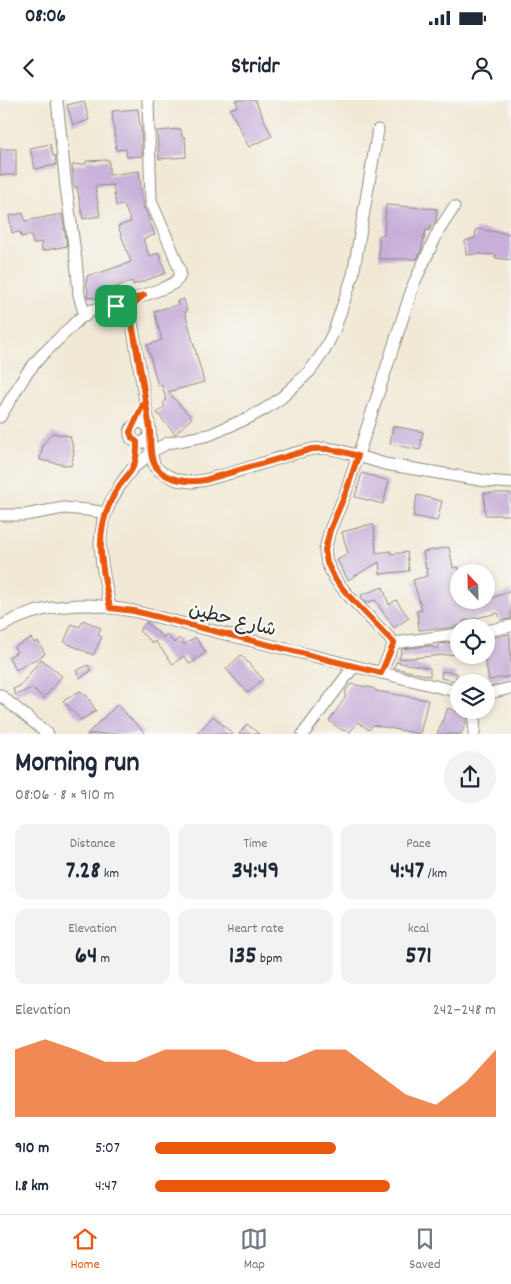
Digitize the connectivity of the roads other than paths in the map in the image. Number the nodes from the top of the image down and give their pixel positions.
1 (57, 100) edge
2 (148, 100) edge
3 (378, 130) dead end
4 (454, 208) dead end
5 (144, 295) junction
6 (116, 306) junction
7 (84, 316) junction
8 (131, 317) junction
9 (145, 400) junction
10 (0, 417) edge
11 (132, 426) junction
12 (150, 432) junction
13 (137, 442) junction
14 (168, 443) junction
15 (151, 453) junction
16 (358, 456) junction
17 (132, 469) junction
18 (511, 483) edge
19 (106, 513) junction
20 (0, 515) edge
21 (110, 608) junction
22 (0, 626) edge
23 (511, 626) edge
24 (495, 629) edge
25 (450, 635) edge
26 (394, 643) junction
27 (354, 666) junction
28 (381, 673) junction
29 (511, 688) edge
30 (450, 690) edge
31 (495, 692) edge
32 (0, 695) edge
33 (475, 719) edge
34 (46, 733) edge
35 (304, 734) edge
36 (474, 734) edge

1 - 7 street
2 - 5 street
3 - 14 street
4 - 16 street
5 - 6 street
5 - 8 street
6 - 7 street
6 - 8 street
7 - 10 street
8 - 9 street
9 - 11 street
9 - 12 street
11 - 12 street
11 - 13 street
12 - 13 street
12 - 14 street
12 - 15 street
13 - 15 street
13 - 17 street
14 - 15 street
15 - 16 street
15 - 17 street
16 - 18 street
16 - 26 street
17 - 19 street
19 - 20 street
19 - 21 street
21 - 22 street, شارع حطين
21 - 27 street, شارع حطين
23 - 24 street
25 - 26 street
26 - 28 street
27 - 28 street, شارع حطين
27 - 35 street
28 - 30 street, شارع حطين
29 - 31 street
32 - 34 street
33 - 36 street

